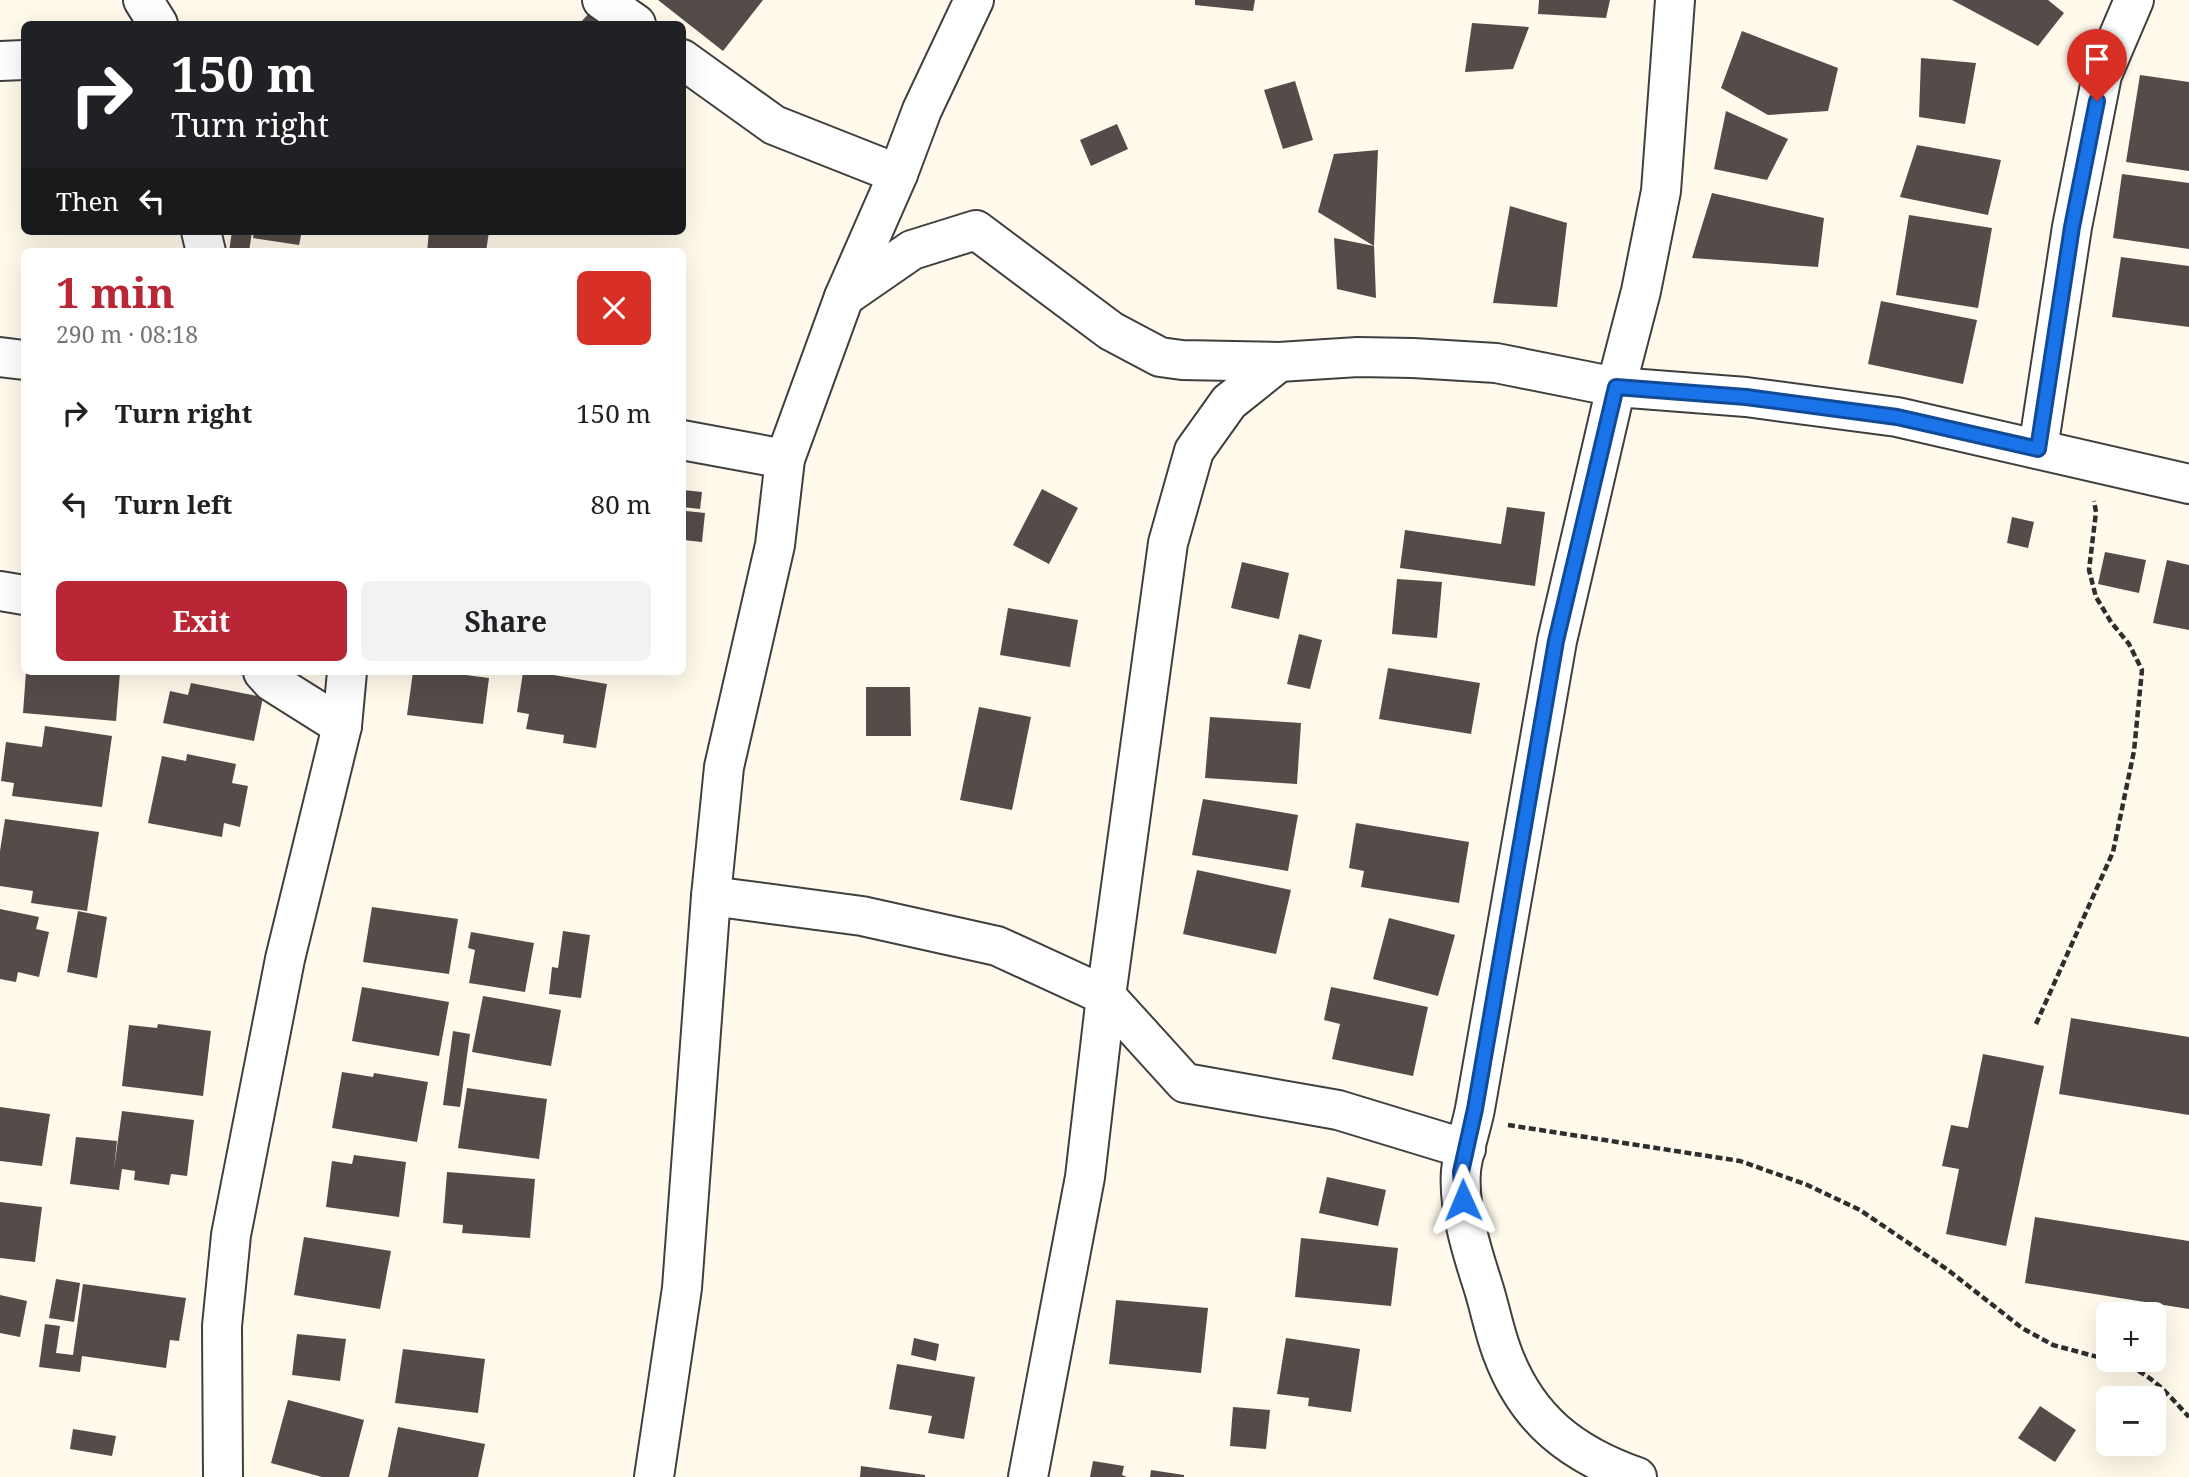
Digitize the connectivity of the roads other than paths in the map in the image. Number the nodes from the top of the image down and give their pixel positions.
1 (143, 0) edge
2 (602, 0) edge
3 (974, 0) edge
4 (1675, 0) edge
5 (2134, 0) edge
6 (156, 21) edge
7 (632, 21) edge
8 (21, 60) edge
9 (0, 61) edge
10 (686, 62) edge
11 (898, 174) junction
12 (844, 296) junction
13 (0, 357) edge
14 (21, 360) edge
15 (1279, 362) junction
16 (1616, 387) junction
17 (686, 441) edge
18 (2038, 449) junction
19 (785, 459) junction
20 (2189, 484) edge
21 (0, 591) edge
22 (21, 594) edge
23 (266, 675) edge
24 (347, 675) edge
25 (342, 726) junction
26 (711, 896) junction
27 (1106, 996) junction
28 (1469, 1134) junction
29 (223, 1477) edge
30 (654, 1477) edge
31 (1028, 1477) edge
32 (1637, 1477) edge

1 - 6 street
2 - 7 street
3 - 11 street
4 - 16 street
5 - 18 street
8 - 9 street
10 - 11 street
11 - 12 street
12 - 15 street
12 - 19 street
13 - 14 street
15 - 16 street
15 - 27 street
16 - 18 street
16 - 28 street
17 - 19 street
18 - 20 street
19 - 26 street
21 - 22 street
23 - 25 street
24 - 25 street
25 - 29 street
26 - 27 street
26 - 30 street
27 - 28 street
27 - 31 street
28 - 32 street

